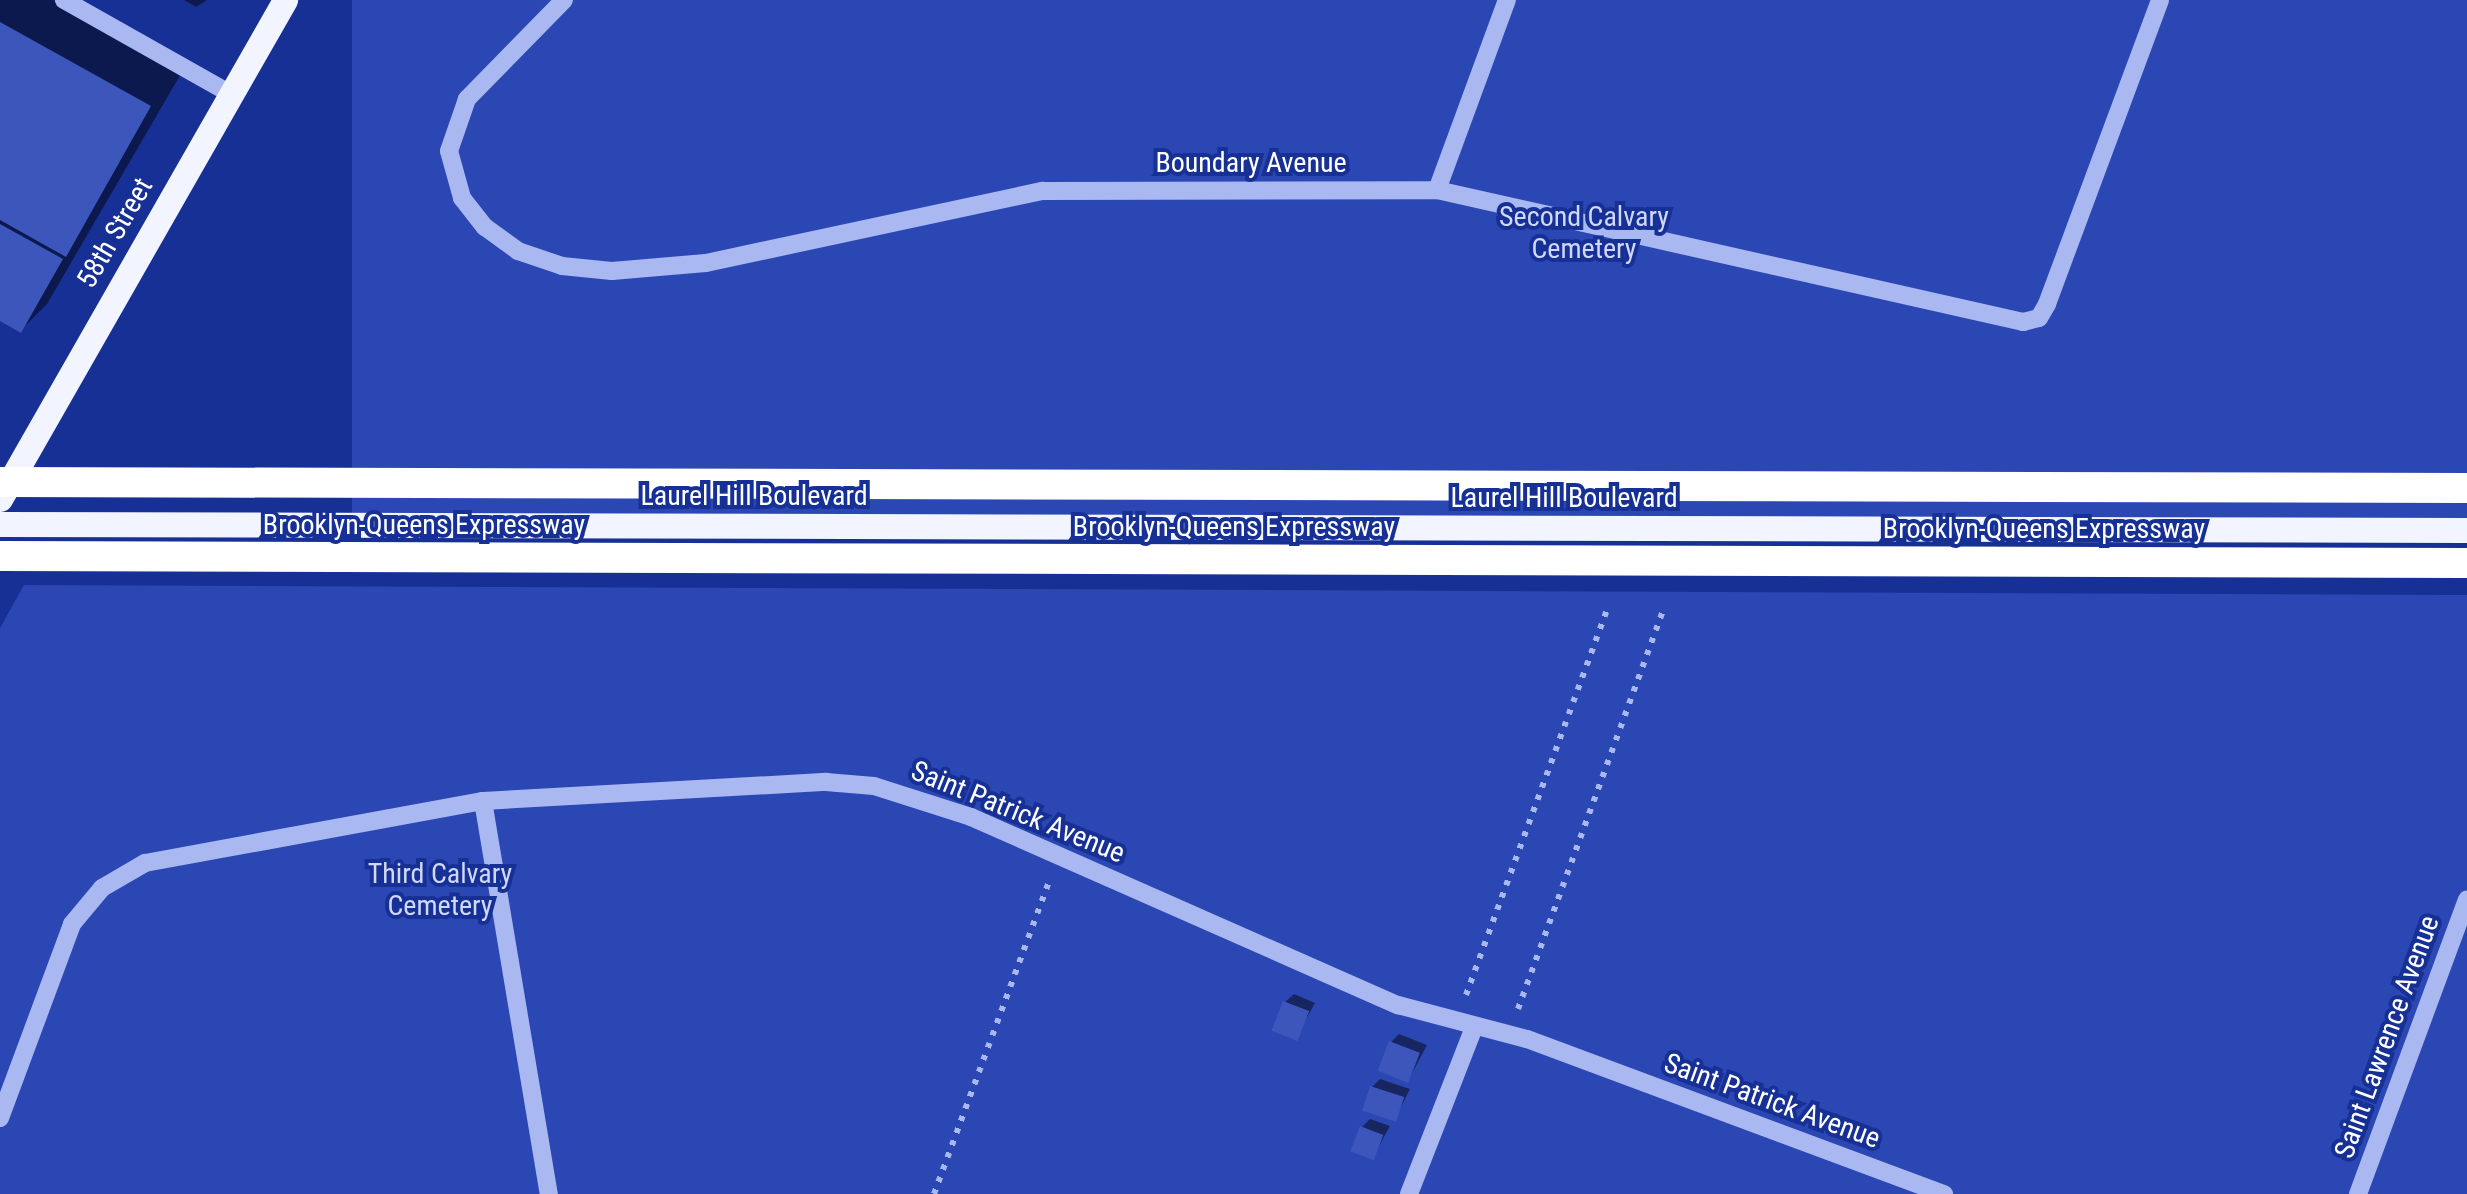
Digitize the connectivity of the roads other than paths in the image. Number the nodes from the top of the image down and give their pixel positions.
1 (64, 0) edge
2 (284, 0) edge
3 (564, 0) edge
4 (1507, 0) edge
5 (2160, 0) edge
6 (231, 94) junction
7 (1436, 190) junction
8 (0, 482) edge
9 (2467, 488) edge
10 (0, 498) edge
11 (0, 524) edge
12 (2467, 530) edge
13 (0, 556) edge
14 (2467, 563) edge
15 (483, 801) junction
16 (2467, 900) edge
17 (1474, 1027) junction
18 (0, 1118) edge
19 (548, 1194) edge
20 (1409, 1194) edge
21 (1944, 1194) edge
22 (2358, 1194) edge

1 - 6 street
2 - 6 main road, 58th Street
3 - 7 street, Boundary Avenue
4 - 7 street
5 - 7 street, Boundary Avenue
6 - 10 main road, 58th Street
8 - 9 highway, Brooklyn-Queens Expressway, bridge
11 - 12 main road, Laurel Hill Boulevard
13 - 14 highway, Brooklyn-Queens Expressway
15 - 17 street, Saint Patrick Avenue
15 - 18 street, Saint Patrick Avenue
15 - 19 street
16 - 22 street, Saint Lawrence Avenue
17 - 20 street
17 - 21 street, Saint Patrick Avenue

